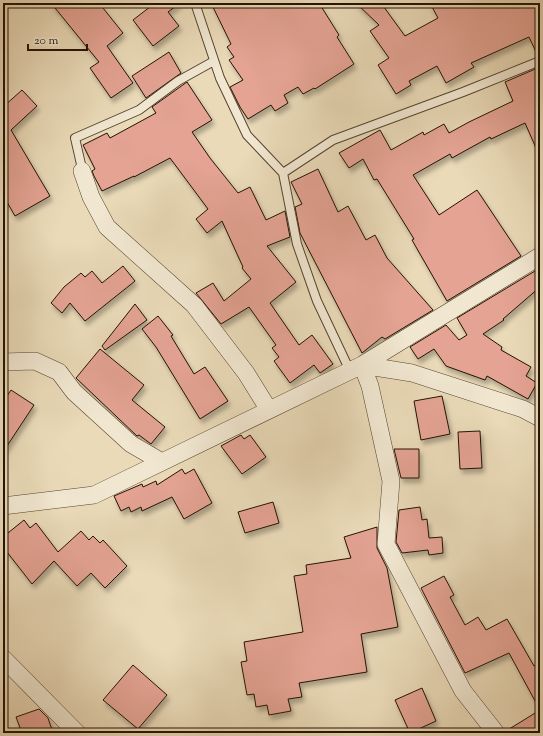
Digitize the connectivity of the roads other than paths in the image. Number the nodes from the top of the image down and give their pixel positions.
1 (195, 3) edge
2 (214, 61) junction
3 (540, 61) edge
4 (283, 173) junction
5 (83, 174) joint
6 (540, 256) edge
7 (3, 362) edge
8 (356, 368) junction
9 (269, 410) junction
10 (540, 418) edge
11 (162, 462) junction
12 (3, 506) edge
13 (3, 658) edge
14 (77, 733) edge
15 (496, 733) edge

1 - 2 lane
2 - 4 lane
2 - 5 lane
3 - 4 lane
4 - 8 lane
5 - 9 street
6 - 8 street
7 - 11 street
8 - 9 street
8 - 10 street
8 - 15 street
9 - 11 street
11 - 12 street
13 - 14 street

